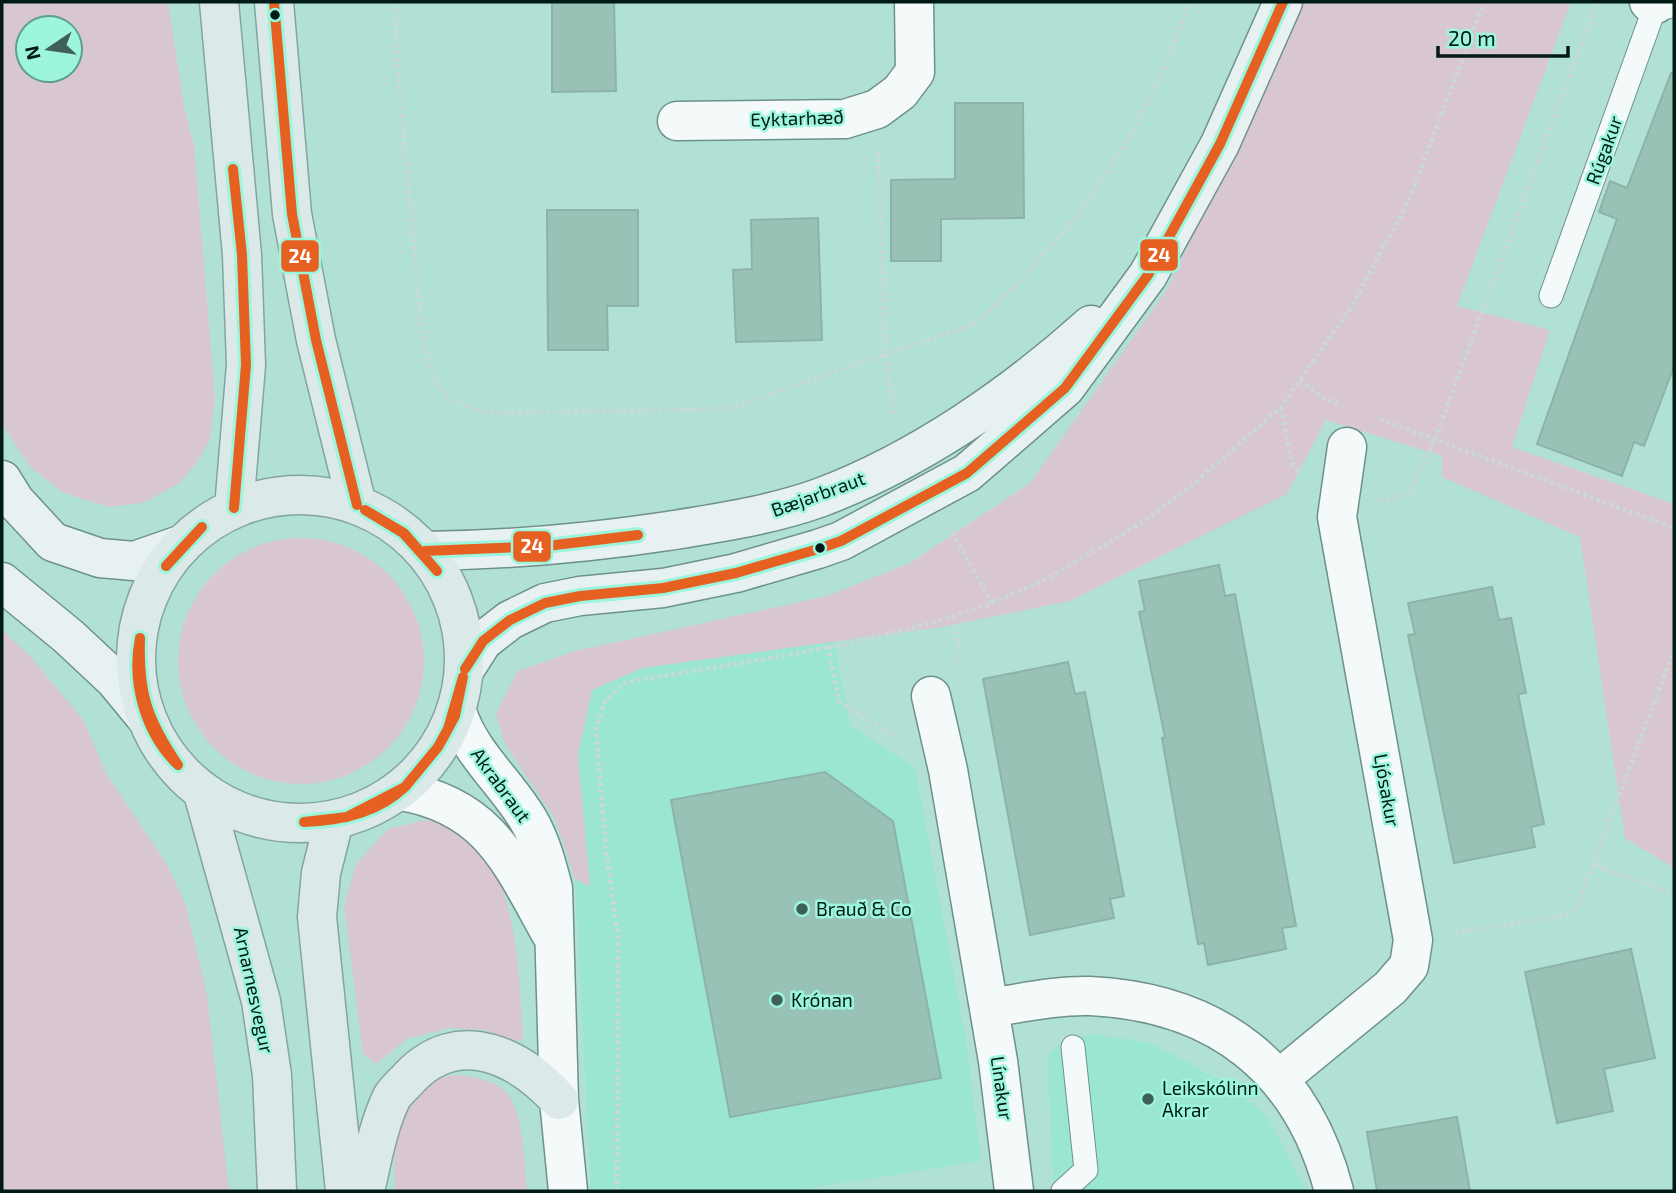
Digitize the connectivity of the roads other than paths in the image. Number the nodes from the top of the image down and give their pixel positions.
1 (219, 2) edge
2 (274, 2) edge
3 (914, 2) edge
4 (1283, 2) edge
5 (1660, 5) edge
6 (677, 121) dead end
7 (1147, 275) junction
8 (1551, 296) dead end
9 (1347, 447) dead end
10 (2, 480) edge
11 (357, 505) junction
12 (234, 508) junction
13 (183, 544) junction
14 (425, 551) junction
15 (2, 582) edge
16 (465, 669) junction
17 (930, 696) dead end
18 (457, 712) junction
19 (147, 719) junction
20 (401, 790) junction
21 (203, 793) junction
22 (334, 821) junction
23 (556, 942) junction
24 (989, 1008) junction
25 (1073, 1047) dead end
26 (1280, 1078) junction
27 (559, 1100) junction
28 (278, 1191) edge
29 (345, 1191) edge
30 (365, 1191) edge
31 (568, 1191) edge
32 (1014, 1191) edge
33 (1063, 1191) edge
34 (1334, 1191) edge

1 - 12 main road
2 - 11 main road
3 - 6 street, Eyktarhæð
4 - 7 street, Bæjarbraut
5 - 8 lane, Rúgakur
7 - 14 street, Bæjarbraut
7 - 16 street, Bæjarbraut
9 - 26 street, Ljósakur
10 - 13 street
11 - 12 main road, Arnarnesvegur
11 - 14 main road, Arnarnesvegur
12 - 13 main road, Arnarnesvegur
13 - 19 main road, Arnarnesvegur
14 - 16 main road, Arnarnesvegur
15 - 19 street
16 - 18 main road, Arnarnesvegur
17 - 24 street, Línakur
18 - 20 main road, Arnarnesvegur
18 - 23 street, Akrabraut
19 - 21 main road, Arnarnesvegur
20 - 22 main road, Arnarnesvegur
20 - 23 street, Akrabraut
21 - 22 main road, Arnarnesvegur
21 - 28 main road, Arnarnesvegur
22 - 29 main road
23 - 27 street, Akrabraut
24 - 26 street
24 - 32 street, Línakur
25 - 33 lane
26 - 34 street
27 - 30 main road
27 - 31 street, Akrabraut

